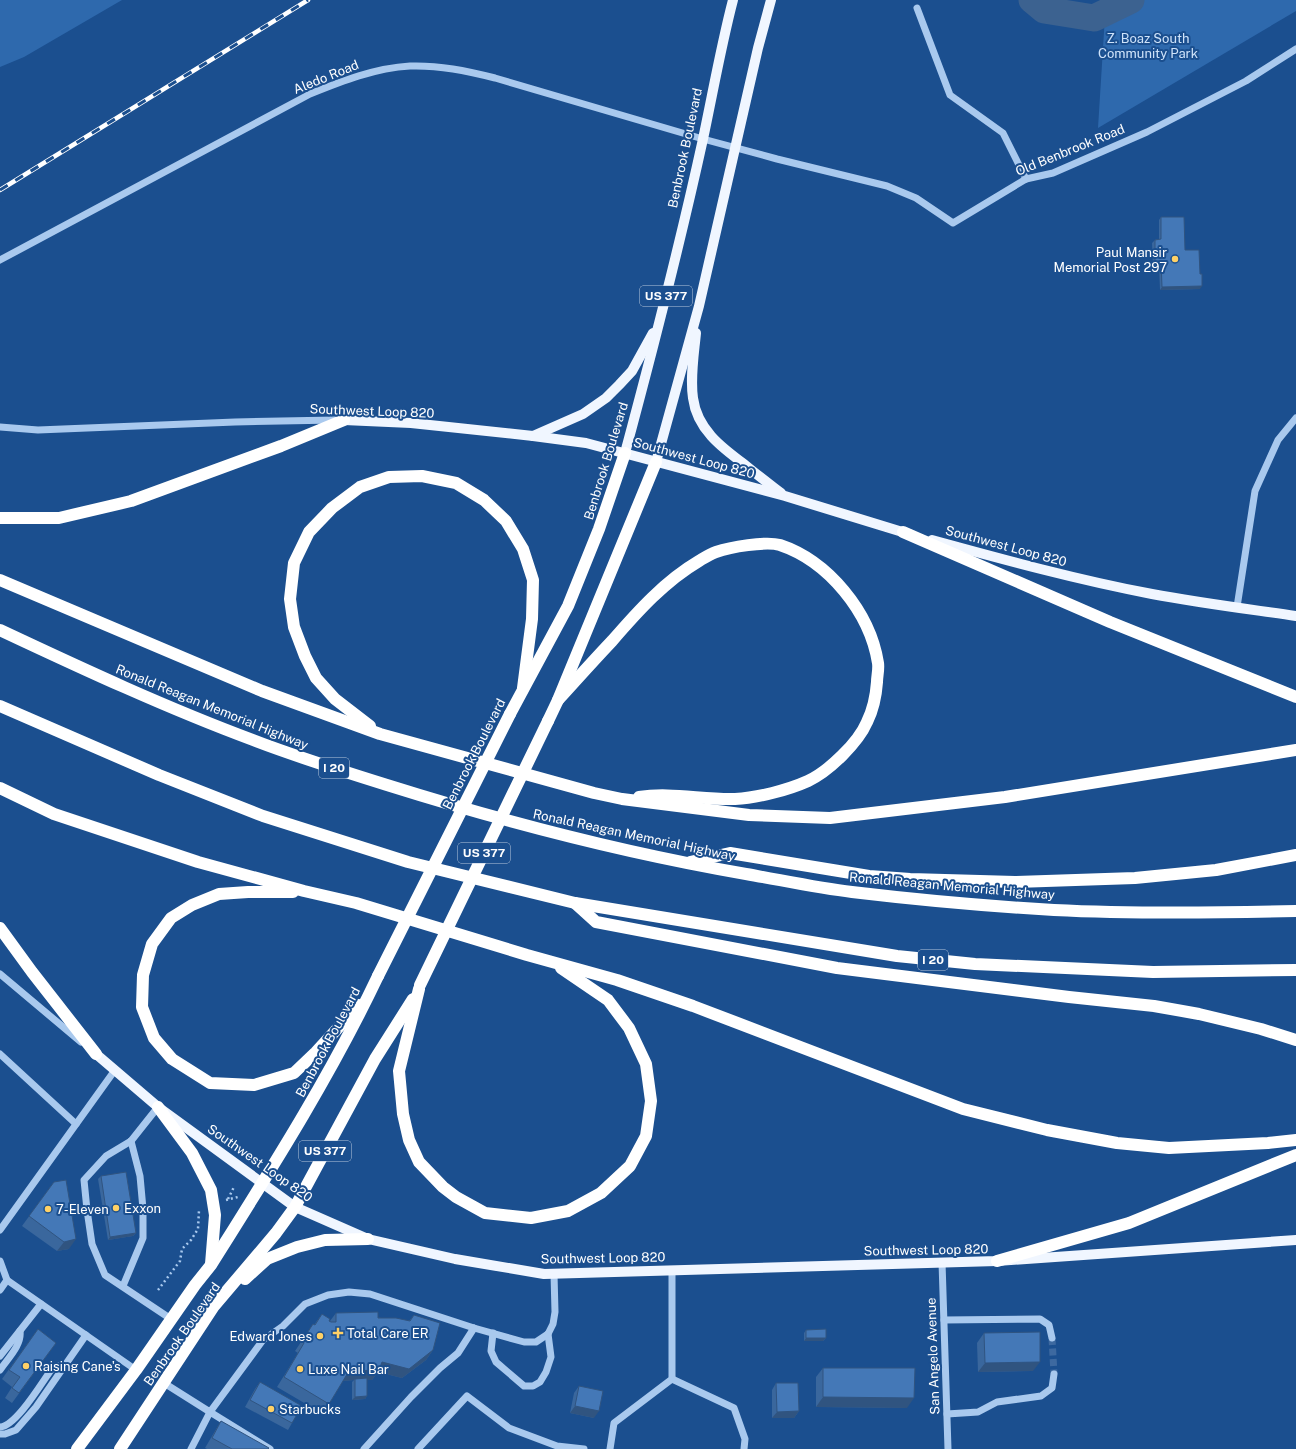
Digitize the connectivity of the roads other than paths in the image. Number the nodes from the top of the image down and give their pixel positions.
1 (733, 0) edge
2 (771, 0) edge
3 (918, 8) dead end
4 (1296, 49) edge
5 (703, 139) junction
6 (736, 147) junction
7 (1026, 179) junction
8 (0, 260) edge
9 (699, 306) junction
10 (660, 319) junction
11 (1296, 418) edge
12 (344, 420) junction
13 (0, 426) edge
14 (532, 436) junction
15 (625, 453) junction
16 (656, 462) junction
17 (786, 496) junction
18 (0, 518) edge
19 (903, 532) junction
20 (0, 580) edge
21 (1237, 607) junction
22 (1296, 616) edge
23 (0, 630) edge
24 (523, 688) junction
25 (1296, 697) edge
26 (558, 700) junction
27 (0, 706) edge
28 (380, 734) junction
29 (1296, 750) edge
30 (0, 788) edge
31 (622, 799) junction
32 (1296, 855) edge
33 (684, 863) junction
34 (304, 891) junction
35 (574, 903) junction
36 (1296, 911) edge
37 (0, 928) edge
38 (554, 963) junction
39 (1296, 970) edge
40 (0, 974) edge
41 (419, 987) junction
42 (371, 990) junction
43 (1296, 1040) edge
44 (0, 1054) edge
45 (96, 1054) junction
46 (115, 1070) junction
47 (158, 1107) junction
48 (76, 1124) junction
49 (1296, 1140) edge
50 (131, 1141) junction
51 (1296, 1154) edge
52 (262, 1184) junction
53 (295, 1207) junction
54 (0, 1230) edge
55 (368, 1239) junction
56 (1296, 1240) edge
57 (997, 1261) junction
58 (0, 1262) edge
59 (942, 1262) junction
60 (211, 1265) junction
61 (672, 1270) junction
62 (554, 1274) junction
63 (7, 1280) junction
64 (123, 1286) junction
65 (0, 1290) edge
66 (41, 1304) junction
67 (214, 1306) junction
68 (171, 1319) junction
69 (944, 1320) junction
70 (474, 1328) junction
71 (20, 1330) junction
72 (493, 1333) junction
73 (548, 1334) junction
74 (86, 1335) junction
75 (1052, 1338) tunnel mouth
76 (0, 1356) edge
77 (66, 1365) junction
78 (0, 1370) edge
79 (136, 1370) junction
80 (1054, 1374) tunnel mouth
81 (672, 1379) junction
82 (164, 1383) junction
83 (210, 1412) junction
84 (947, 1414) junction
85 (0, 1427) edge
86 (0, 1434) edge
87 (77, 1449) edge
88 (120, 1449) edge
89 (191, 1449) edge
90 (270, 1449) edge
91 (364, 1449) edge
92 (418, 1449) edge
93 (584, 1449) edge
94 (610, 1449) edge
95 (744, 1449) edge
96 (948, 1449) edge

1 - 5 main road, Benbrook Boulevard / US 377
2 - 6 main road, Benbrook Boulevard / US 377
3 - 7 street
4 - 7 street, Old Benbrook Road
5 - 6 street, Aledo Road
5 - 8 street, Aledo Road
5 - 10 main road, Benbrook Boulevard / US 377
6 - 7 street, Old Benbrook Road
6 - 9 main road, Benbrook Boulevard / US 377
9 - 16 main road, Benbrook Boulevard / US 377
9 - 17 main road
10 - 14 main road
10 - 15 main road, Benbrook Boulevard / US 377
11 - 21 street
12 - 13 street, Southwest Loop 820
12 - 14 main road, Southwest Loop 820
12 - 18 highway
14 - 15 main road, Southwest Loop 820
15 - 16 main road, Southwest Loop 820
15 - 24 highway, Benbrook Boulevard / US 377
16 - 17 main road, Southwest Loop 820
16 - 26 highway, Benbrook Boulevard / US 377
17 - 19 main road, Southwest Loop 820
19 - 21 main road, Southwest Loop 820
19 - 25 highway
20 - 28 highway
21 - 22 main road, Southwest Loop 820
23 - 33 highway, Ronald Reagan Memorial Highway / I 20
24 - 28 highway
24 - 42 highway, Benbrook Boulevard / US 377, bridge
26 - 31 highway
26 - 41 highway, Benbrook Boulevard / US 377, bridge
27 - 35 highway, I 20
28 - 31 highway
29 - 31 highway
30 - 34 highway
32 - 33 highway
33 - 36 highway, Ronald Reagan Memorial Highway / I 20
34 - 38 highway
34 - 42 highway
35 - 39 highway, I 20
35 - 43 highway
37 - 45 highway
38 - 41 highway
38 - 49 highway
40 - 45 street, Southwest Loop 820
41 - 53 highway, Benbrook Boulevard / US 377
42 - 52 highway, Benbrook Boulevard / US 377
44 - 48 street
45 - 46 main road, Southwest Loop 820
46 - 47 main road, Southwest Loop 820
46 - 48 street
47 - 50 street
47 - 52 main road, Southwest Loop 820
47 - 60 highway
48 - 54 street
50 - 64 street
50 - 64 street
51 - 57 highway
52 - 53 main road, Southwest Loop 820
52 - 60 highway, Benbrook Boulevard / US 377
53 - 55 main road, Southwest Loop 820
53 - 67 highway, Benbrook Boulevard / US 377
55 - 62 main road, Southwest Loop 820
55 - 67 highway
56 - 57 main road, Southwest Loop 820
57 - 59 main road, Southwest Loop 820
58 - 63 street
59 - 61 main road, Southwest Loop 820
59 - 69 street, San Angelo Avenue
60 - 68 highway, Benbrook Boulevard / US 377
61 - 62 main road, Southwest Loop 820
61 - 81 street
62 - 73 street
63 - 65 street
63 - 66 street
64 - 68 street
66 - 71 street
66 - 74 street
67 - 82 highway, Benbrook Boulevard / US 377
68 - 79 highway, Benbrook Boulevard / US 377
69 - 75 street
69 - 84 street, San Angelo Avenue
70 - 72 street
70 - 83 street
70 - 91 street
71 - 76 street
71 - 78 street
72 - 73 street
72 - 73 street
74 - 77 street
74 - 79 street
77 - 85 street
77 - 86 street
79 - 87 highway, Benbrook Boulevard / US 377
80 - 84 street
81 - 94 street
81 - 95 street
82 - 83 street
82 - 88 highway, Benbrook Boulevard / US 377
83 - 89 street
83 - 90 street
84 - 96 street, San Angelo Avenue
92 - 93 street

